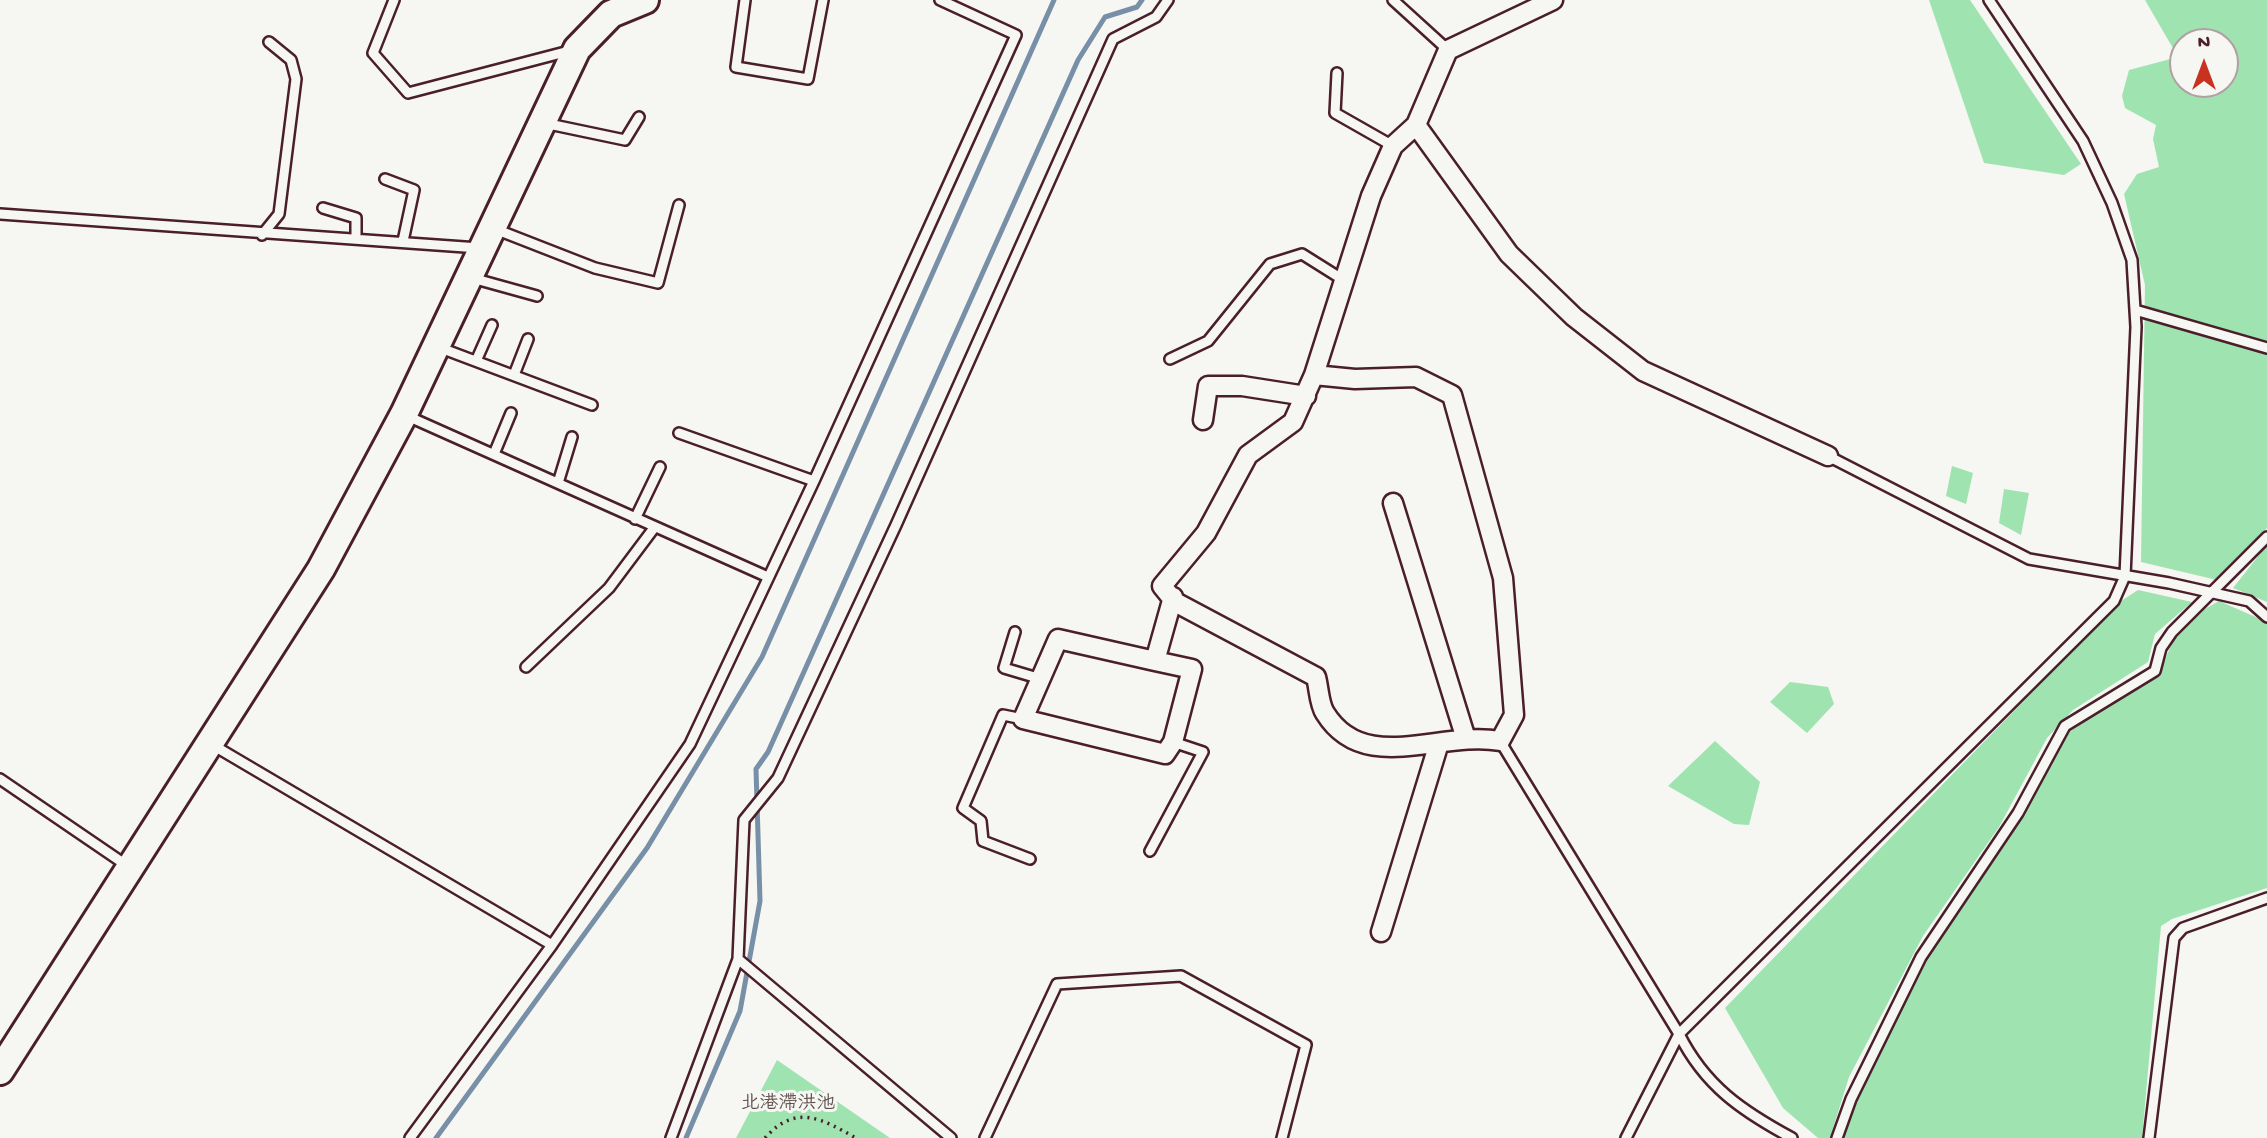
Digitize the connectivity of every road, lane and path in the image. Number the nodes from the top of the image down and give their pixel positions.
1 (394, 0) edge
2 (645, 0) edge
3 (745, 0) edge
4 (823, 0) edge
5 (940, 0) edge
6 (1168, 0) edge
7 (1393, 0) edge
8 (1553, 0) edge
9 (1989, 0) edge
10 (269, 42) dead end
11 (578, 49) junction
12 (1448, 50) junction
13 (1337, 73) dead end
14 (639, 117) dead end
15 (543, 123) junction
16 (1416, 125) junction
17 (1393, 146) junction
18 (385, 179) dead end
19 (679, 205) dead end
20 (323, 208) dead end
21 (0, 214) edge
22 (262, 234) junction
23 (356, 237) junction
24 (489, 238) junction
25 (403, 242) junction
26 (470, 278) junction
27 (1345, 281) junction
28 (537, 296) dead end
29 (2135, 310) junction
30 (492, 324) dead end
31 (528, 339) dead end
32 (436, 346) junction
33 (2267, 348) edge
34 (1170, 359) dead end
35 (476, 361) junction
36 (514, 375) junction
37 (1314, 375) junction
38 (1306, 396) junction
39 (592, 405) dead end
40 (511, 413) dead end
41 (404, 414) junction
42 (1203, 420) dead end
43 (679, 433) dead end
44 (572, 437) dead end
45 (494, 454) junction
46 (1828, 456) joint
47 (660, 467) dead end
48 (814, 481) junction
49 (558, 484) junction
50 (1393, 503) dead end
51 (635, 519) junction
52 (654, 528) junction
53 (2267, 537) edge
54 (2125, 576) junction
55 (768, 577) junction
56 (2212, 593) junction
57 (1173, 597) junction
58 (2267, 617) edge
59 (1015, 632) dead end
60 (1155, 661) junction
61 (526, 667) dead end
62 (1041, 679) junction
63 (1024, 719) junction
64 (1466, 739) junction
65 (1500, 741) junction
66 (1173, 742) junction
67 (209, 743) junction
68 (1438, 743) junction
69 (0, 779) edge
70 (1150, 851) dead end
71 (1030, 859) dead end
72 (130, 867) junction
73 (2267, 898) edge
74 (1381, 932) dead end
75 (552, 945) junction
76 (738, 959) junction
77 (1679, 1034) junction
78 (0, 1071) edge
79 (410, 1138) edge
80 (671, 1138) edge
81 (765, 1138) edge
82 (856, 1138) edge
83 (951, 1138) edge
84 (985, 1138) edge
85 (1282, 1138) edge
86 (1626, 1138) edge
87 (1792, 1138) edge
88 (1837, 1138) edge
89 (2149, 1138) edge

1 - 11 lane
2 - 11 street
3 - 4 lane
5 - 48 lane
6 - 76 lane
7 - 12 lane
8 - 12 street
9 - 29 lane
10 - 22 lane
11 - 15 street
12 - 16 street
13 - 17 lane
14 - 15 lane
15 - 24 street
16 - 17 street
16 - 46 street
17 - 27 street
18 - 25 lane
19 - 24 lane
20 - 23 lane
21 - 22 lane
22 - 23 lane
23 - 25 lane
24 - 25 lane
24 - 26 street
26 - 28 lane
26 - 32 street
27 - 34 lane
27 - 37 street
29 - 33 lane
29 - 54 lane
30 - 35 lane
31 - 36 lane
32 - 35 lane
32 - 41 street
35 - 36 lane
36 - 39 lane
37 - 38 street
37 - 65 street
38 - 42 street
38 - 57 street
40 - 45 lane
41 - 45 lane
41 - 67 street
43 - 48 lane
44 - 49 lane
45 - 49 lane
46 - 54 lane
47 - 51 lane
48 - 55 lane
49 - 51 lane
50 - 64 street
51 - 52 lane
52 - 55 lane
52 - 61 lane
53 - 56 lane
54 - 56 lane
54 - 77 lane
55 - 75 lane
56 - 58 lane
56 - 88 lane
57 - 60 street
57 - 68 street
59 - 62 lane
60 - 62 street
60 - 66 street
62 - 63 street
63 - 66 street
63 - 71 lane
64 - 65 street
64 - 68 street
65 - 77 lane
66 - 70 lane
67 - 72 street
67 - 75 lane
68 - 74 street
69 - 72 lane
72 - 78 street
73 - 89 lane
75 - 79 lane
76 - 80 lane
76 - 83 lane
77 - 86 lane
77 - 87 lane
81 - 82 path
84 - 85 lane

